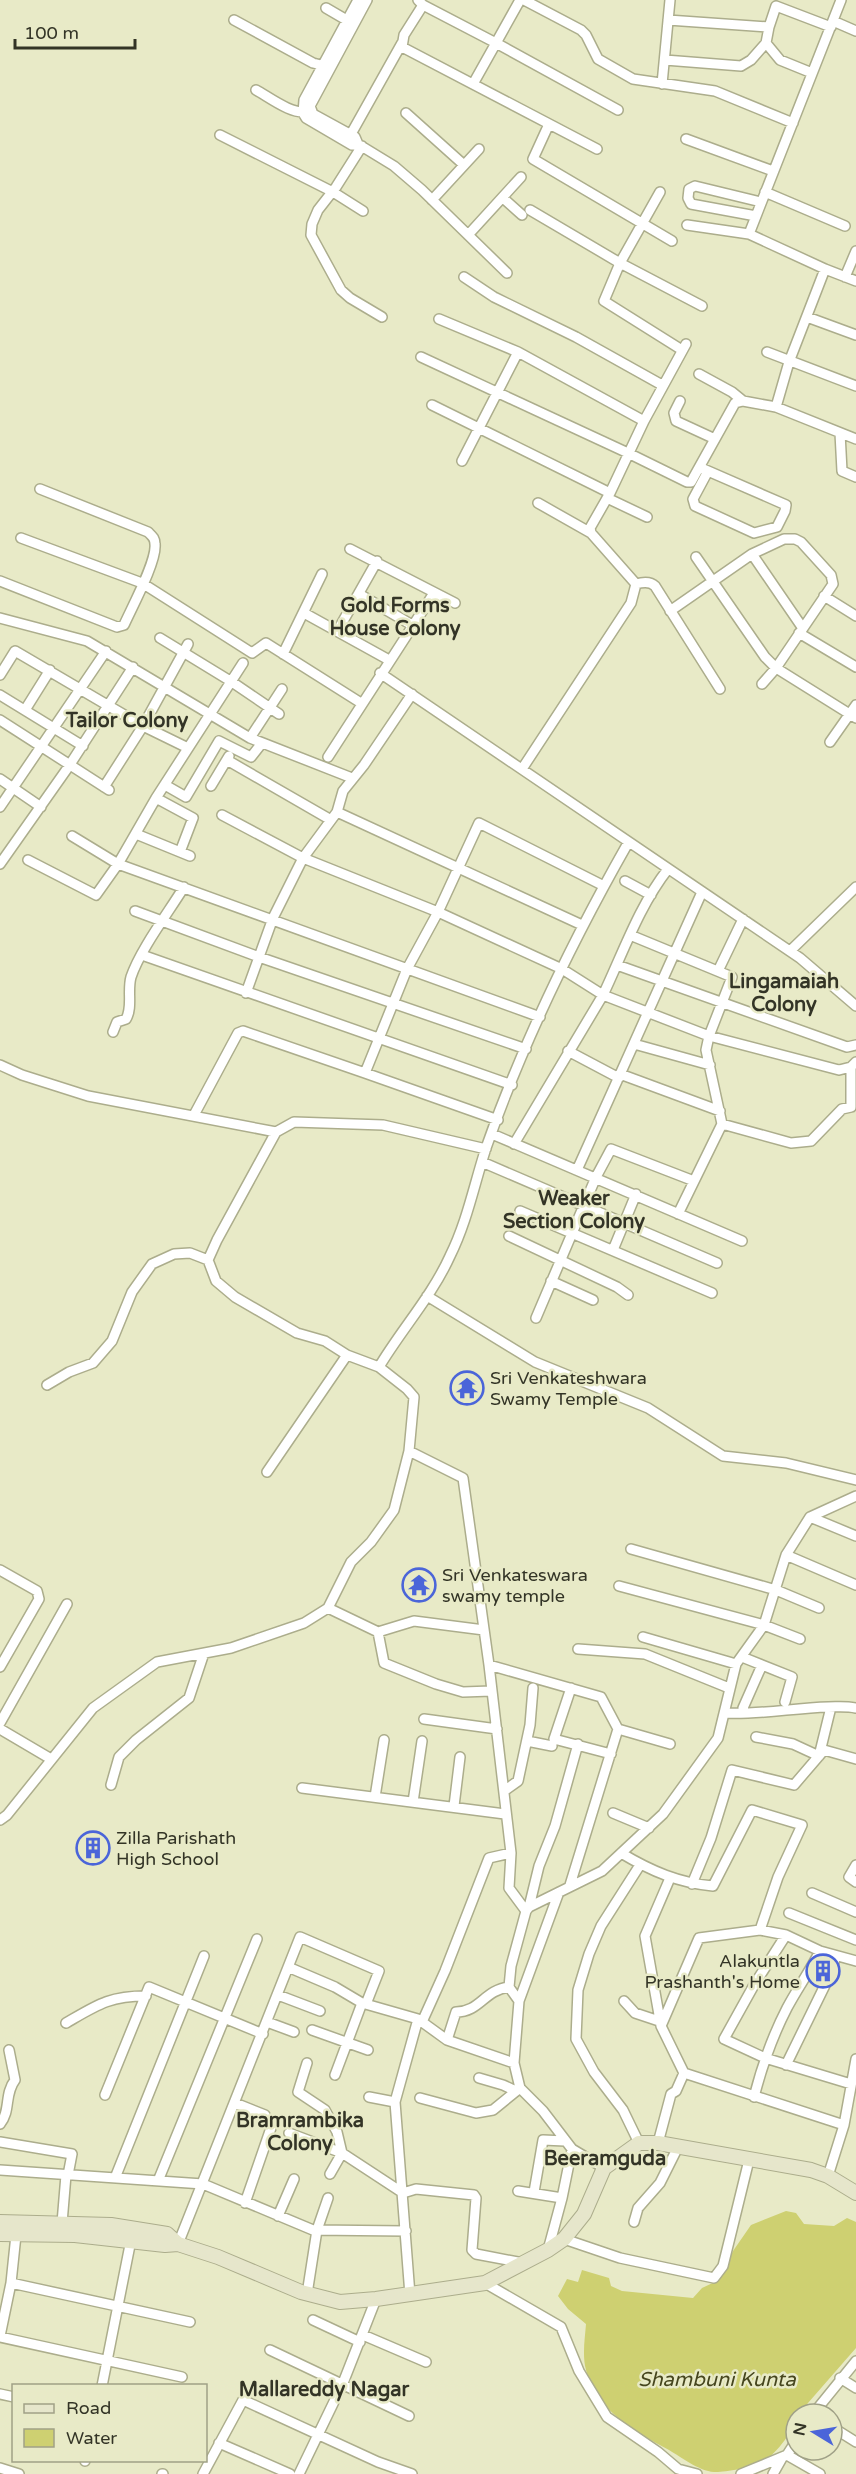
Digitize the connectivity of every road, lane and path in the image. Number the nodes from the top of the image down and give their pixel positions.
1 (358, 0) edge
2 (367, 0) edge
3 (522, 0) edge
4 (670, 0) edge
5 (842, 0) edge
6 (421, 2) edge
7 (775, 3) edge
8 (326, 8) dead end
9 (234, 20) dead end
10 (668, 20) junction
11 (350, 22) junction
12 (832, 24) junction
13 (769, 27) junction
14 (856, 31) edge
15 (402, 43) junction
16 (496, 43) junction
17 (766, 43) junction
18 (665, 60) junction
19 (326, 66) junction
20 (812, 73) junction
21 (473, 84) junction
22 (663, 84) junction
23 (256, 90) dead end
24 (618, 110) dead end
25 (307, 111) junction
26 (406, 113) dead end
27 (793, 123) junction
28 (549, 124) junction
29 (351, 134) junction
30 (220, 135) dead end
31 (686, 139) dead end
32 (360, 145) junction
33 (597, 148) dead end
34 (479, 149) dead end
35 (464, 165) junction
36 (773, 171) junction
37 (522, 177) dead end
38 (333, 192) junction
39 (660, 192) dead end
40 (765, 192) junction
41 (503, 198) junction
42 (432, 200) junction
43 (761, 202) junction
44 (363, 211) dead end
45 (756, 216) junction
46 (644, 224) junction
47 (687, 225) dead end
48 (845, 226) dead end
49 (748, 234) junction
50 (468, 235) junction
51 (672, 241) dead end
52 (856, 251) edge
53 (620, 263) junction
54 (825, 268) junction
55 (507, 273) dead end
56 (464, 277) dead end
57 (845, 277) junction
58 (856, 281) edge
59 (702, 306) dead end
60 (382, 316) dead end
61 (807, 317) junction
62 (439, 319) dead end
63 (856, 335) edge
64 (518, 352) junction
65 (767, 352) dead end
66 (421, 357) dead end
67 (789, 362) junction
68 (699, 374) dead end
69 (662, 385) junction
70 (856, 386) edge
71 (496, 392) junction
72 (680, 401) dead end
73 (743, 401) junction
74 (432, 405) dead end
75 (776, 407) junction
76 (644, 421) junction
77 (478, 428) junction
78 (840, 433) junction
79 (715, 439) junction
80 (856, 439) edge
81 (628, 453) junction
82 (462, 461) dead end
83 (704, 469) junction
84 (856, 477) edge
85 (40, 489) dead end
86 (609, 495) junction
87 (538, 503) dead end
88 (648, 517) dead end
89 (591, 533) junction
90 (21, 538) dead end
91 (350, 549) dead end
92 (752, 554) junction
93 (696, 557) dead end
94 (376, 561) junction
95 (322, 574) dead end
96 (0, 581) edge
97 (715, 582) junction
98 (142, 583) junction
99 (636, 584) junction
100 (434, 593) junction
101 (359, 594) junction
102 (824, 596) junction
103 (455, 603) dead end
104 (670, 610) junction
105 (304, 613) junction
106 (856, 616) edge
107 (0, 618) edge
108 (412, 625) junction
109 (338, 630) junction
110 (800, 630) junction
111 (160, 638) dead end
112 (188, 644) dead end
113 (106, 651) junction
114 (183, 653) junction
115 (283, 654) junction
116 (389, 660) junction
117 (243, 663) dead end
118 (133, 667) junction
119 (856, 667) edge
120 (776, 668) junction
121 (50, 670) junction
122 (380, 673) junction
123 (0, 675) edge
124 (232, 682) junction
125 (762, 684) dead end
126 (166, 687) junction
127 (80, 688) junction
128 (282, 689) dead end
129 (720, 689) dead end
130 (412, 694) junction
131 (0, 695) edge
132 (361, 703) junction
133 (109, 705) junction
134 (856, 705) edge
135 (269, 709) junction
136 (25, 710) junction
137 (211, 714) junction
138 (279, 714) dead end
139 (853, 716) edge
140 (0, 720) edge
141 (143, 726) junction
142 (53, 729) junction
143 (250, 738) junction
144 (262, 742) junction
145 (830, 742) dead end
146 (82, 746) junction
147 (42, 748) junction
148 (188, 748) junction
149 (234, 749) junction
150 (328, 756) dead end
151 (227, 760) junction
152 (69, 766) junction
153 (522, 769) junction
154 (352, 778) junction
155 (0, 779) edge
156 (165, 785) junction
157 (211, 786) dead end
158 (13, 788) junction
159 (156, 798) junction
160 (0, 807) edge
161 (40, 807) junction
162 (222, 815) dead end
163 (334, 816) junction
164 (136, 834) junction
165 (72, 836) dead end
166 (628, 843) junction
167 (303, 858) junction
168 (28, 860) dead end
169 (0, 864) edge
170 (118, 864) junction
171 (458, 869) junction
172 (668, 869) junction
173 (625, 881) dead end
174 (604, 886) junction
175 (184, 887) junction
176 (856, 887) edge
177 (702, 892) junction
178 (651, 895) junction
179 (135, 911) dead end
180 (438, 912) junction
181 (273, 918) junction
182 (743, 920) junction
183 (162, 922) junction
184 (582, 924) junction
185 (630, 934) junction
186 (790, 951) junction
187 (674, 953) junction
188 (142, 955) junction
189 (260, 957) junction
190 (617, 965) junction
191 (407, 969) junction
192 (562, 969) junction
193 (718, 971) junction
194 (662, 982) junction
195 (246, 993) junction
196 (603, 995) junction
197 (392, 1004) junction
198 (721, 1004) junction
199 (856, 1006) edge
200 (647, 1012) junction
201 (540, 1017) junction
202 (113, 1032) dead end
203 (709, 1036) junction
204 (379, 1038) junction
205 (634, 1044) junction
206 (856, 1045) edge
207 (526, 1049) junction
208 (568, 1051) junction
209 (0, 1065) edge
210 (710, 1065) junction
211 (854, 1065) edge
212 (365, 1073) junction
213 (619, 1076) junction
214 (512, 1085) junction
215 (720, 1111) junction
216 (194, 1115) junction
217 (498, 1120) junction
218 (722, 1124) junction
219 (276, 1131) junction
220 (492, 1134) junction
221 (514, 1144) junction
222 (486, 1149) junction
223 (482, 1162) junction
224 (577, 1170) junction
225 (596, 1177) junction
226 (694, 1181) junction
227 (636, 1194) junction
228 (584, 1206) junction
229 (520, 1211) dead end
230 (678, 1214) junction
231 (624, 1223) junction
232 (573, 1233) junction
233 (510, 1236) dead end
234 (742, 1241) dead end
235 (613, 1250) junction
236 (208, 1260) junction
237 (561, 1260) junction
238 (717, 1263) dead end
239 (551, 1281) junction
240 (712, 1293) dead end
241 (628, 1295) dead end
242 (427, 1296) junction
243 (593, 1300) dead end
244 (536, 1318) dead end
245 (347, 1355) junction
246 (379, 1367) junction
247 (47, 1386) dead end
248 (409, 1451) junction
249 (267, 1472) dead end
250 (856, 1480) edge
251 (856, 1496) edge
252 (810, 1516) junction
253 (856, 1536) edge
254 (631, 1549) dead end
255 (786, 1555) junction
256 (0, 1570) edge
257 (856, 1585) edge
258 (619, 1586) dead end
259 (776, 1590) junction
260 (67, 1604) dead end
261 (328, 1608) junction
262 (819, 1608) dead end
263 (764, 1625) junction
264 (484, 1630) junction
265 (378, 1632) junction
266 (643, 1637) dead end
267 (800, 1639) dead end
268 (578, 1649) dead end
269 (4, 1651) edge
270 (204, 1653) junction
271 (739, 1661) junction
272 (489, 1665) junction
273 (762, 1665) junction
274 (0, 1667) edge
275 (533, 1688) dead end
276 (571, 1688) junction
277 (729, 1688) junction
278 (491, 1691) junction
279 (784, 1702) dead end
280 (831, 1707) junction
281 (743, 1708) dead end
282 (856, 1708) edge
283 (724, 1713) junction
284 (424, 1719) dead end
285 (0, 1722) edge
286 (0, 1729) edge
287 (497, 1729) junction
288 (618, 1729) junction
289 (756, 1737) dead end
290 (384, 1740) dead end
291 (422, 1741) dead end
292 (527, 1741) junction
293 (578, 1744) junction
294 (670, 1744) dead end
295 (552, 1746) dead end
296 (611, 1754) junction
297 (819, 1756) junction
298 (460, 1757) dead end
299 (51, 1759) junction
300 (856, 1759) edge
301 (111, 1785) dead end
302 (302, 1788) dead end
303 (504, 1791) junction
304 (375, 1797) junction
305 (412, 1802) junction
306 (454, 1806) junction
307 (613, 1813) dead end
308 (505, 1814) junction
309 (0, 1820) edge
310 (649, 1828) junction
311 (511, 1853) junction
312 (621, 1853) junction
313 (640, 1865) junction
314 (856, 1865) edge
315 (670, 1878) junction
316 (856, 1882) edge
317 (692, 1884) junction
318 (570, 1886) junction
319 (559, 1892) junction
320 (812, 1893) dead end
321 (528, 1909) junction
322 (856, 1912) edge
323 (789, 1913) dead end
324 (760, 1930) junction
325 (786, 1935) junction
326 (257, 1939) dead end
327 (856, 1940) edge
328 (820, 1951) junction
329 (204, 1956) dead end
330 (836, 1956) junction
331 (856, 1961) edge
332 (288, 1966) junction
333 (509, 1987) junction
334 (278, 1995) junction
335 (146, 1996) junction
336 (519, 2001) junction
337 (624, 2001) dead end
338 (185, 2002) junction
339 (364, 2004) junction
340 (320, 2011) dead end
341 (224, 2018) junction
342 (420, 2020) junction
343 (267, 2022) junction
344 (66, 2023) dead end
345 (660, 2023) junction
346 (312, 2030) dead end
347 (294, 2032) dead end
348 (263, 2034) junction
349 (447, 2040) junction
350 (347, 2042) junction
351 (368, 2049) dead end
352 (9, 2050) dead end
353 (765, 2058) junction
354 (856, 2059) edge
355 (307, 2063) dead end
356 (514, 2063) junction
357 (786, 2065) junction
358 (684, 2073) junction
359 (335, 2075) dead end
360 (479, 2078) dead end
361 (851, 2084) junction
362 (518, 2089) junction
363 (105, 2095) dead end
364 (369, 2097) dead end
365 (754, 2097) junction
366 (420, 2098) dead end
367 (395, 2102) junction
368 (235, 2103) junction
369 (265, 2115) dead end
370 (0, 2124) edge
371 (272, 2125) dead end
372 (844, 2125) junction
373 (289, 2133) dead end
374 (0, 2142) edge
375 (639, 2143) junction
376 (658, 2143) junction
377 (568, 2145) junction
378 (678, 2146) junction
379 (342, 2153) junction
380 (749, 2160) junction
381 (604, 2168) junction
382 (0, 2170) edge
383 (330, 2174) dead end
384 (67, 2175) junction
385 (828, 2176) junction
386 (115, 2178) junction
387 (294, 2179) dead end
388 (158, 2181) junction
389 (203, 2184) junction
390 (518, 2191) dead end
391 (534, 2192) junction
392 (403, 2193) junction
393 (856, 2193) edge
394 (562, 2198) junction
395 (328, 2199) dead end
396 (245, 2203) junction
397 (278, 2216) junction
398 (0, 2222) edge
399 (634, 2222) dead end
400 (62, 2223) junction
401 (317, 2230) junction
402 (406, 2231) junction
403 (0, 2234) edge
404 (16, 2235) junction
405 (564, 2239) junction
406 (131, 2240) junction
407 (178, 2244) junction
408 (548, 2250) junction
409 (523, 2263) junction
410 (11, 2283) junction
411 (485, 2283) junction
412 (307, 2294) junction
413 (410, 2295) junction
414 (376, 2300) junction
415 (120, 2307) junction
416 (313, 2320) dead end
417 (190, 2322) dead end
418 (0, 2336) edge
419 (362, 2339) junction
420 (270, 2350) dead end
421 (107, 2361) junction
422 (856, 2361) edge
423 (426, 2362) dead end
424 (182, 2377) dead end
425 (840, 2378) junction
426 (343, 2383) junction
427 (102, 2384) edge
428 (856, 2388) edge
429 (822, 2402) edge
430 (409, 2416) dead end
431 (318, 2435) junction
432 (219, 2443) junction
433 (784, 2456) joint
434 (796, 2462) edge
435 (0, 2469) edge
436 (19, 2474) edge
437 (203, 2474) edge
438 (290, 2474) edge
439 (299, 2474) edge
440 (412, 2474) edge
441 (697, 2474) edge
442 (741, 2474) edge
443 (773, 2474) edge
444 (820, 2474) edge

1 - 11 street
2 - 11 street
3 - 16 street
3 - 22 street
4 - 10 street
5 - 12 street
6 - 15 street
6 - 16 street
7 - 12 street
7 - 13 street
8 - 11 street
9 - 19 street
10 - 13 street
10 - 18 street
11 - 19 street
12 - 14 street
12 - 20 street
13 - 17 street
15 - 21 street
15 - 29 street
16 - 21 street
16 - 24 street
17 - 18 street
17 - 20 street
18 - 22 street
19 - 25 street
20 - 27 street
21 - 28 street
22 - 27 street
23 - 25 street
25 - 29 street
25 - 32 street
26 - 35 street
27 - 36 street
28 - 33 street
28 - 46 street
29 - 32 street
30 - 38 street
31 - 36 street
32 - 38 street
32 - 42 street
34 - 35 street
35 - 42 street
36 - 40 street
37 - 41 street
38 - 44 street
38 - 60 street
39 - 46 street
40 - 43 street
40 - 48 street
41 - 50 street
41 - 53 street
42 - 50 street
43 - 45 street
43 - 45 street
45 - 49 street
46 - 51 street
46 - 53 street
47 - 49 street
49 - 54 street
50 - 55 street
52 - 57 street
53 - 59 street
53 - 69 street
54 - 57 street
54 - 61 street
56 - 69 street
57 - 58 street
61 - 63 street
61 - 67 street
62 - 64 street
64 - 71 street
64 - 76 street
65 - 67 street
66 - 71 street
67 - 70 street
67 - 75 street
68 - 73 street
69 - 76 street
71 - 77 street
71 - 81 street
72 - 79 street
73 - 75 street
73 - 79 street
74 - 77 street
75 - 78 street
76 - 81 street
77 - 82 street
77 - 86 street
78 - 80 street
78 - 84 street
79 - 83 street
81 - 83 street
81 - 86 street
83 - 83 street
85 - 98 street
86 - 88 street
86 - 89 street
87 - 89 street
89 - 99 street
90 - 98 street
91 - 94 street
92 - 97 street
92 - 102 street
92 - 110 street
93 - 97 street
94 - 100 street
94 - 101 street
95 - 105 street
96 - 98 street
97 - 104 street
97 - 120 street
98 - 115 street
99 - 104 street
99 - 153 street
100 - 103 street
100 - 108 street
101 - 108 street
101 - 109 street
102 - 106 street
102 - 110 street
104 - 129 street
105 - 109 street
105 - 115 street
107 - 113 street
108 - 116 street
109 - 116 street
110 - 119 street
110 - 120 street
111 - 114 street
112 - 114 street
113 - 118 street
113 - 127 street
114 - 124 street
114 - 126 street
115 - 132 street
116 - 122 street
117 - 124 street
118 - 126 street
118 - 133 street
120 - 125 street
120 - 139 street
121 - 123 street
121 - 127 street
121 - 136 street
122 - 130 street
122 - 132 street
124 - 135 street
124 - 137 street
126 - 137 street
126 - 141 street
127 - 133 street
127 - 142 street
128 - 135 street
130 - 153 street
130 - 154 street
131 - 136 street
132 - 150 street
133 - 141 street
133 - 146 street
134 - 139 street
135 - 138 street
135 - 143 street
136 - 142 street
137 - 143 street
137 - 148 street
139 - 145 street
140 - 147 street
141 - 148 street
141 - 152 street
142 - 146 street
142 - 147 street
143 - 144 street
144 - 149 street
144 - 154 street
146 - 152 street
147 - 152 street
147 - 158 street
148 - 156 street
149 - 151 street
149 - 156 street
151 - 157 street
151 - 163 street
152 - 161 street
153 - 166 street
154 - 163 street
155 - 158 street
156 - 159 street
158 - 160 street
158 - 161 street
159 - 164 street
159 - 164 street
161 - 169 street
162 - 167 street
163 - 167 street
163 - 171 street
164 - 170 street
165 - 170 street
166 - 172 street
166 - 174 street
167 - 180 street
167 - 181 street
168 - 170 street
170 - 175 street
171 - 174 street
171 - 180 street
171 - 184 street
172 - 177 street
172 - 178 street
173 - 178 street
174 - 184 street
175 - 181 street
175 - 183 street
176 - 186 street
177 - 182 street
177 - 187 street
178 - 185 street
179 - 183 street
180 - 191 street
180 - 192 street
181 - 189 street
181 - 191 street
182 - 186 street
182 - 193 street
183 - 188 street
183 - 189 street
184 - 192 street
185 - 187 street
185 - 190 street
186 - 199 street
187 - 193 street
187 - 194 street
188 - 195 street
188 - 202 street
189 - 195 street
189 - 197 street
190 - 194 street
190 - 196 street
191 - 197 street
191 - 201 street
192 - 196 street
192 - 201 street
193 - 198 street
194 - 198 street
194 - 200 street
195 - 204 street
196 - 200 street
196 - 208 street
197 - 204 street
197 - 207 street
198 - 203 street
198 - 206 street
200 - 203 street
200 - 205 street
201 - 207 street
203 - 210 street
203 - 211 street
204 - 212 street
204 - 214 street
205 - 210 street
205 - 213 street
207 - 214 street
208 - 213 street
208 - 221 street
209 - 216 street
210 - 215 street
211 - 218 street
212 - 216 street
212 - 217 street
213 - 215 street
213 - 224 street
214 - 217 street
215 - 218 street
216 - 219 street
217 - 220 street
218 - 226 street
219 - 222 street
219 - 236 street
220 - 221 street
220 - 222 street
221 - 224 street
222 - 223 street
223 - 228 street
223 - 242 street
224 - 225 street
225 - 226 street
225 - 227 street
225 - 228 street
226 - 230 street
227 - 230 street
227 - 231 street
228 - 231 street
228 - 232 street
229 - 232 street
230 - 234 street
231 - 235 street
231 - 238 street
232 - 235 street
232 - 237 street
233 - 237 street
235 - 240 street
236 - 245 street
236 - 247 street
237 - 239 street
237 - 241 street
239 - 243 street
239 - 244 street
242 - 246 street
242 - 250 street
245 - 246 street
245 - 249 street
246 - 248 street
248 - 261 street
248 - 264 street
251 - 252 street
252 - 253 street
252 - 255 street
254 - 259 street
255 - 257 street
255 - 259 street
256 - 269 street
258 - 263 street
259 - 262 street
259 - 263 street
260 - 285 street
261 - 265 street
261 - 270 street
263 - 267 street
263 - 271 street
264 - 265 street
264 - 272 street
265 - 278 street
266 - 271 street
268 - 277 street
269 - 274 street
270 - 299 street
270 - 301 street
271 - 273 street
271 - 277 street
272 - 276 street
272 - 278 street
273 - 279 street
273 - 281 street
275 - 292 street
276 - 288 street
276 - 293 street
277 - 283 street
278 - 287 street
280 - 282 street
280 - 283 street
280 - 297 street
283 - 310 street
284 - 287 street
286 - 299 street
287 - 303 street
288 - 294 street
288 - 296 street
289 - 297 street
290 - 304 street
291 - 305 street
292 - 295 street
292 - 303 street
293 - 296 street
293 - 321 street
296 - 318 street
297 - 300 street
297 - 317 street
298 - 306 street
299 - 309 street
302 - 304 street
303 - 308 street
304 - 305 street
305 - 306 street
306 - 308 street
307 - 310 street
308 - 311 street
310 - 312 street
311 - 321 street
311 - 342 street
312 - 313 street
312 - 318 street
313 - 315 street
313 - 375 street
314 - 316 street
315 - 317 street
315 - 345 street
317 - 324 street
318 - 319 street
319 - 321 street
319 - 336 street
320 - 322 street
321 - 333 street
323 - 327 street
324 - 325 street
324 - 345 street
325 - 328 street
325 - 353 street
326 - 341 street
328 - 330 street
328 - 353 street
329 - 338 street
330 - 331 street
330 - 357 street
332 - 334 street
332 - 339 street
332 - 339 street
333 - 336 street
333 - 349 street
334 - 340 street
334 - 343 street
335 - 338 street
335 - 344 street
335 - 363 street
336 - 356 street
337 - 345 street
338 - 341 street
338 - 386 street
339 - 342 street
339 - 350 street
341 - 348 street
341 - 388 street
342 - 349 street
342 - 367 street
343 - 347 street
343 - 348 street
345 - 358 street
346 - 350 street
348 - 368 street
349 - 356 street
350 - 351 street
350 - 359 street
352 - 370 street
353 - 357 street
353 - 365 street
354 - 361 street
355 - 379 street
356 - 362 street
357 - 361 street
358 - 365 street
358 - 376 street
360 - 362 street
361 - 372 street
362 - 366 street
362 - 377 street
364 - 367 street
365 - 372 street
367 - 392 street
368 - 369 street
368 - 389 street
371 - 396 street
372 - 385 street
373 - 379 street
374 - 384 street
375 - 376 main road
375 - 381 main road
376 - 378 main road
377 - 381 street
377 - 391 street
377 - 394 street
378 - 380 main road
378 - 399 street
379 - 383 street
379 - 392 street
380 - 385 main road
380 - 405 street
381 - 405 main road
382 - 384 street
384 - 386 street
384 - 400 street
385 - 393 main road
386 - 388 street
387 - 397 street
388 - 389 street
389 - 396 street
389 - 407 street
390 - 391 street
391 - 394 street
392 - 402 street
392 - 409 street
394 - 408 street
395 - 401 street
396 - 397 street
397 - 401 street
398 - 400 main road
400 - 407 main road
401 - 402 street
401 - 412 street
402 - 413 street
403 - 404 main road
404 - 406 main road
404 - 410 street
405 - 408 main road
406 - 407 main road
406 - 415 street
407 - 412 main road
408 - 409 main road
409 - 411 main road
410 - 415 street
410 - 418 street
411 - 413 main road
411 - 441 street
412 - 414 main road
413 - 414 main road
414 - 419 street
415 - 417 street
415 - 421 street
416 - 419 street
418 - 421 street
419 - 423 street
419 - 426 street
420 - 426 street
421 - 424 street
421 - 427 street
422 - 425 street
425 - 428 street
425 - 429 street
426 - 430 street
426 - 431 street
431 - 432 street
431 - 439 street
431 - 440 street
432 - 437 street
432 - 438 street
433 - 442 street
433 - 443 street
434 - 444 street
435 - 436 street

